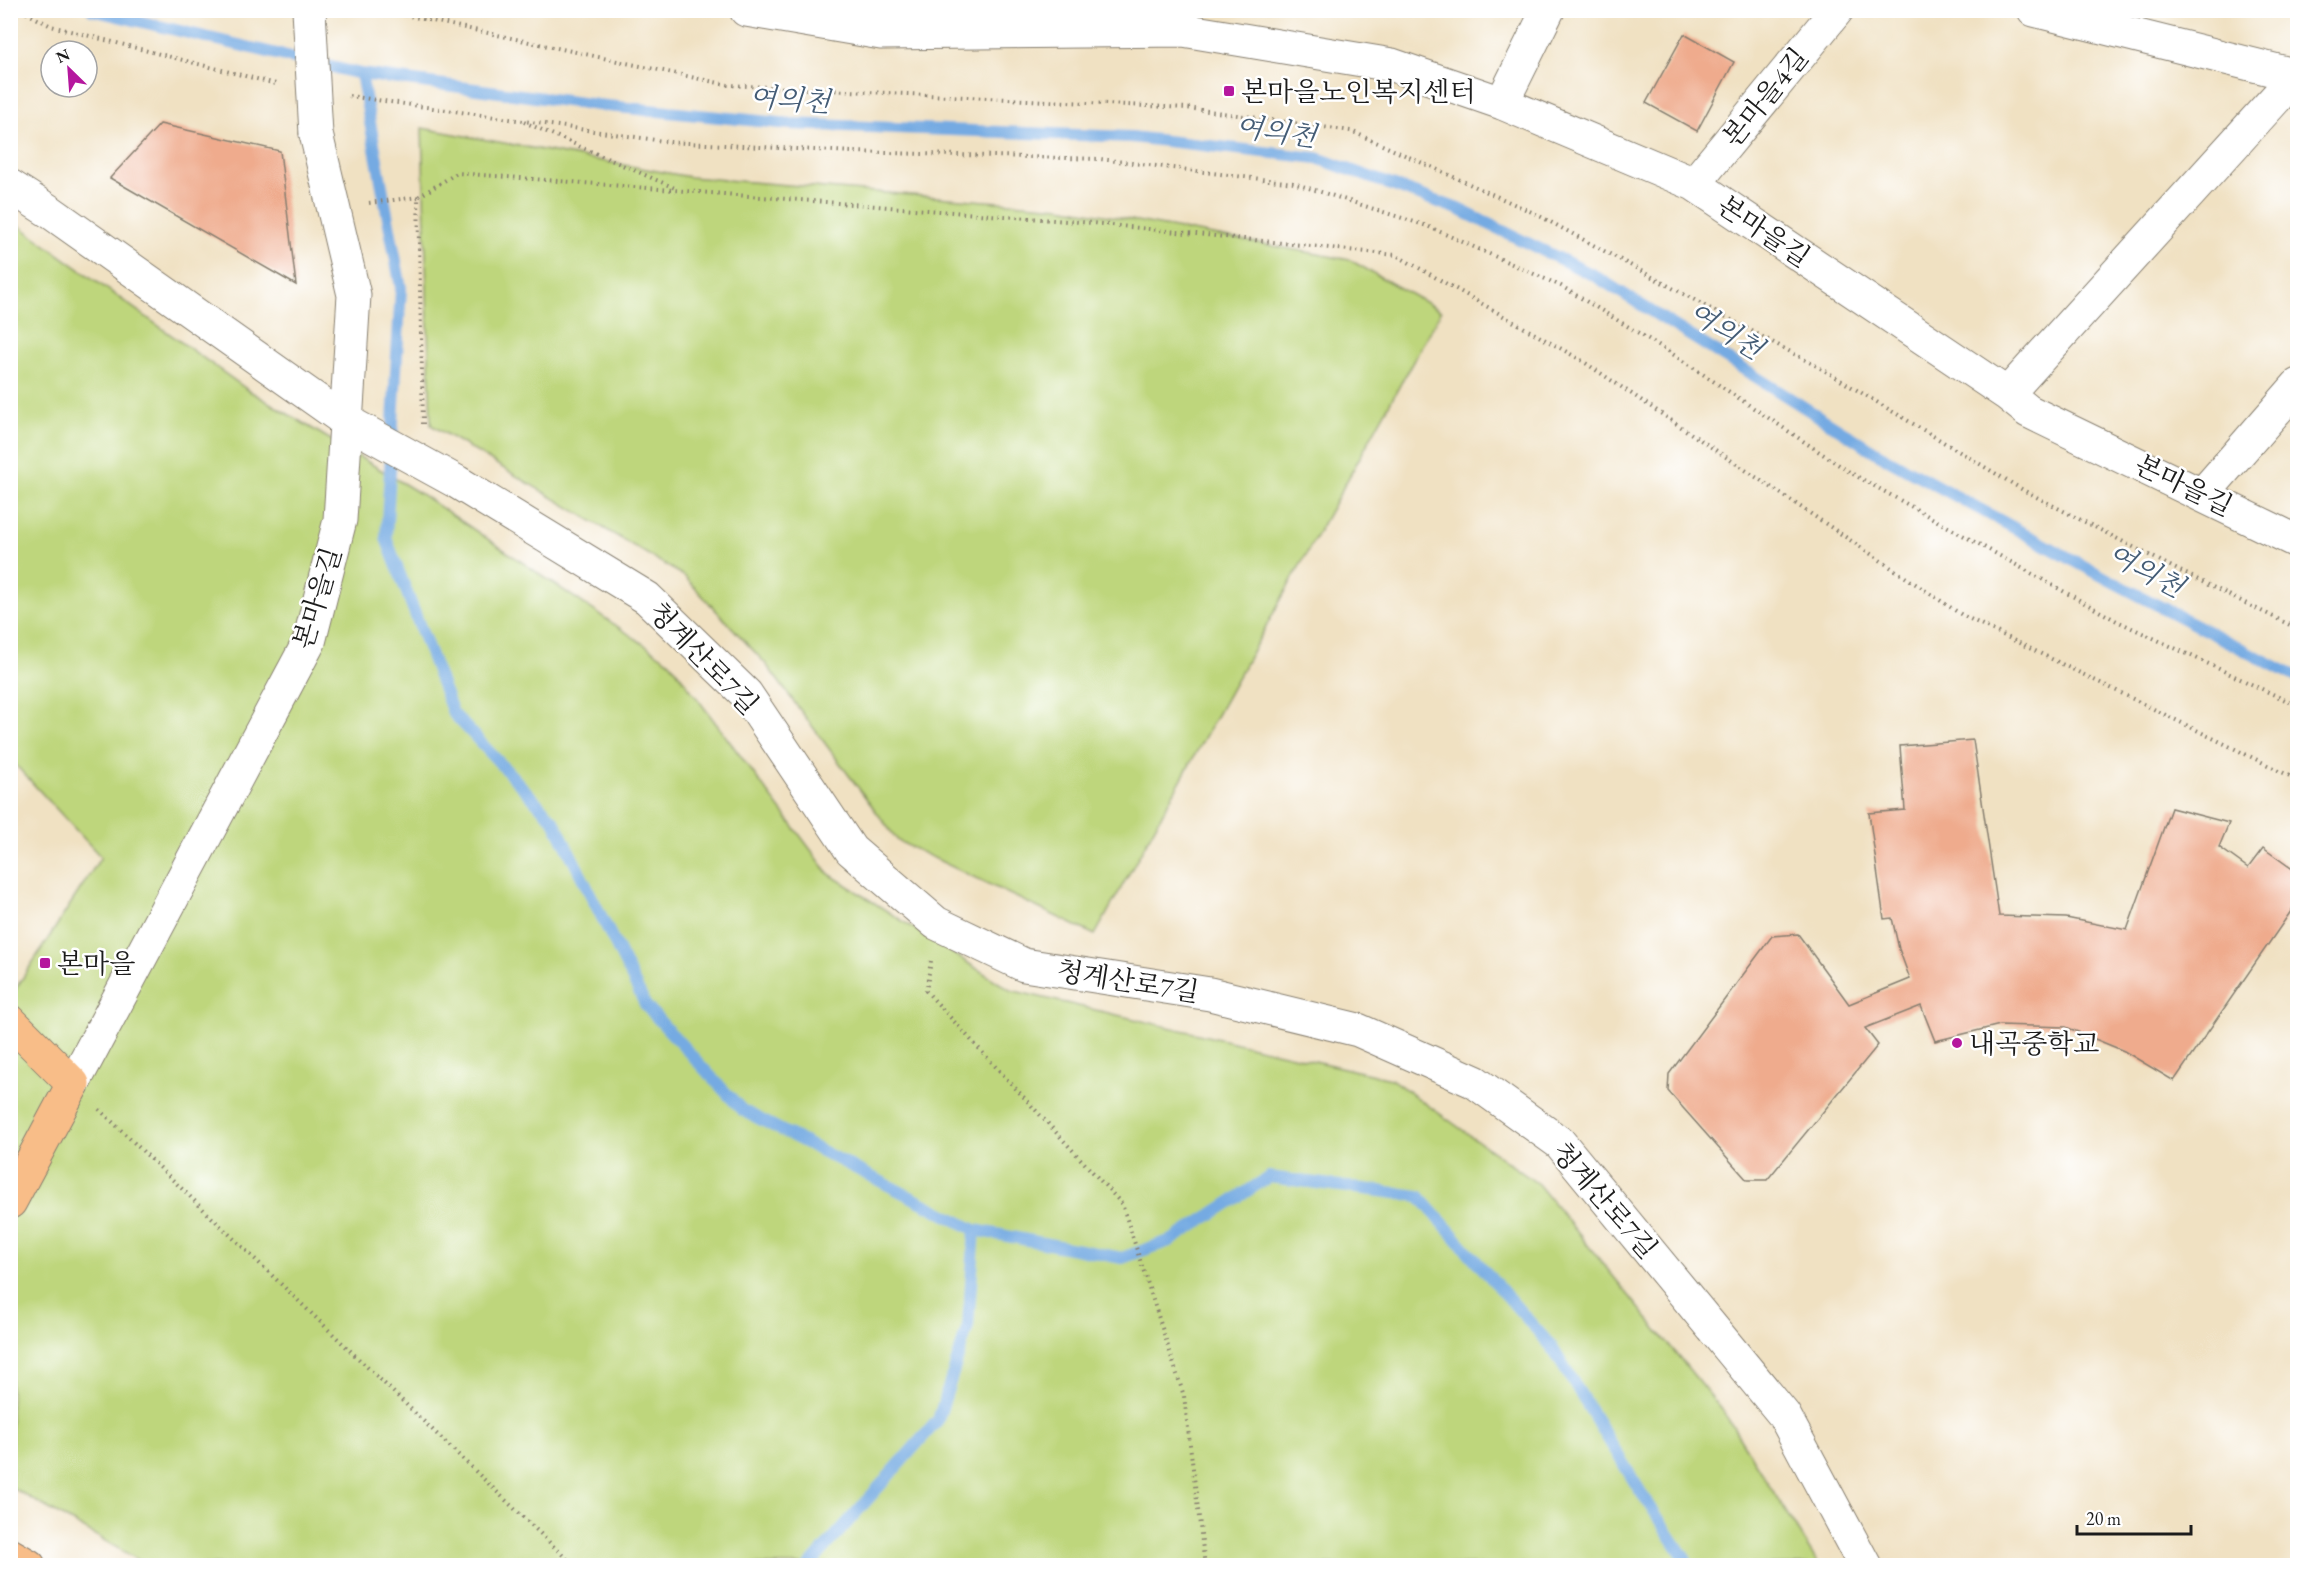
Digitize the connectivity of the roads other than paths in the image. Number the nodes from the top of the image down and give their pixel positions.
1 (309, 10) edge
2 (746, 10) edge
3 (1548, 10) edge
4 (1837, 10) edge
5 (2034, 10) edge
6 (1148, 18) edge
7 (2297, 76) edge
8 (1502, 102) junction
9 (1694, 184) junction
10 (10, 186) edge
11 (2298, 385) edge
12 (2007, 394) junction
13 (357, 427) junction
14 (2203, 494) junction
15 (2298, 542) edge
16 (10, 1021) edge
17 (73, 1084) junction
18 (10, 1202) edge
19 (10, 1555) edge
20 (29, 1566) edge
21 (1865, 1566) edge

1 - 13 street, 본마을길, bridge
2 - 6 street, 본마을길
3 - 8 street
4 - 9 street, 본마을4길
5 - 7 street
6 - 8 street, 본마을길
7 - 12 street
8 - 9 street, 본마을길
9 - 12 street, 본마을길
10 - 13 street, 청계산로7길
11 - 14 street
12 - 14 street, 본마을길
13 - 17 street, 본마을길
13 - 21 street, 청계산로7길
14 - 15 street, 본마을길
16 - 17 main road
17 - 18 main road
19 - 20 main road

